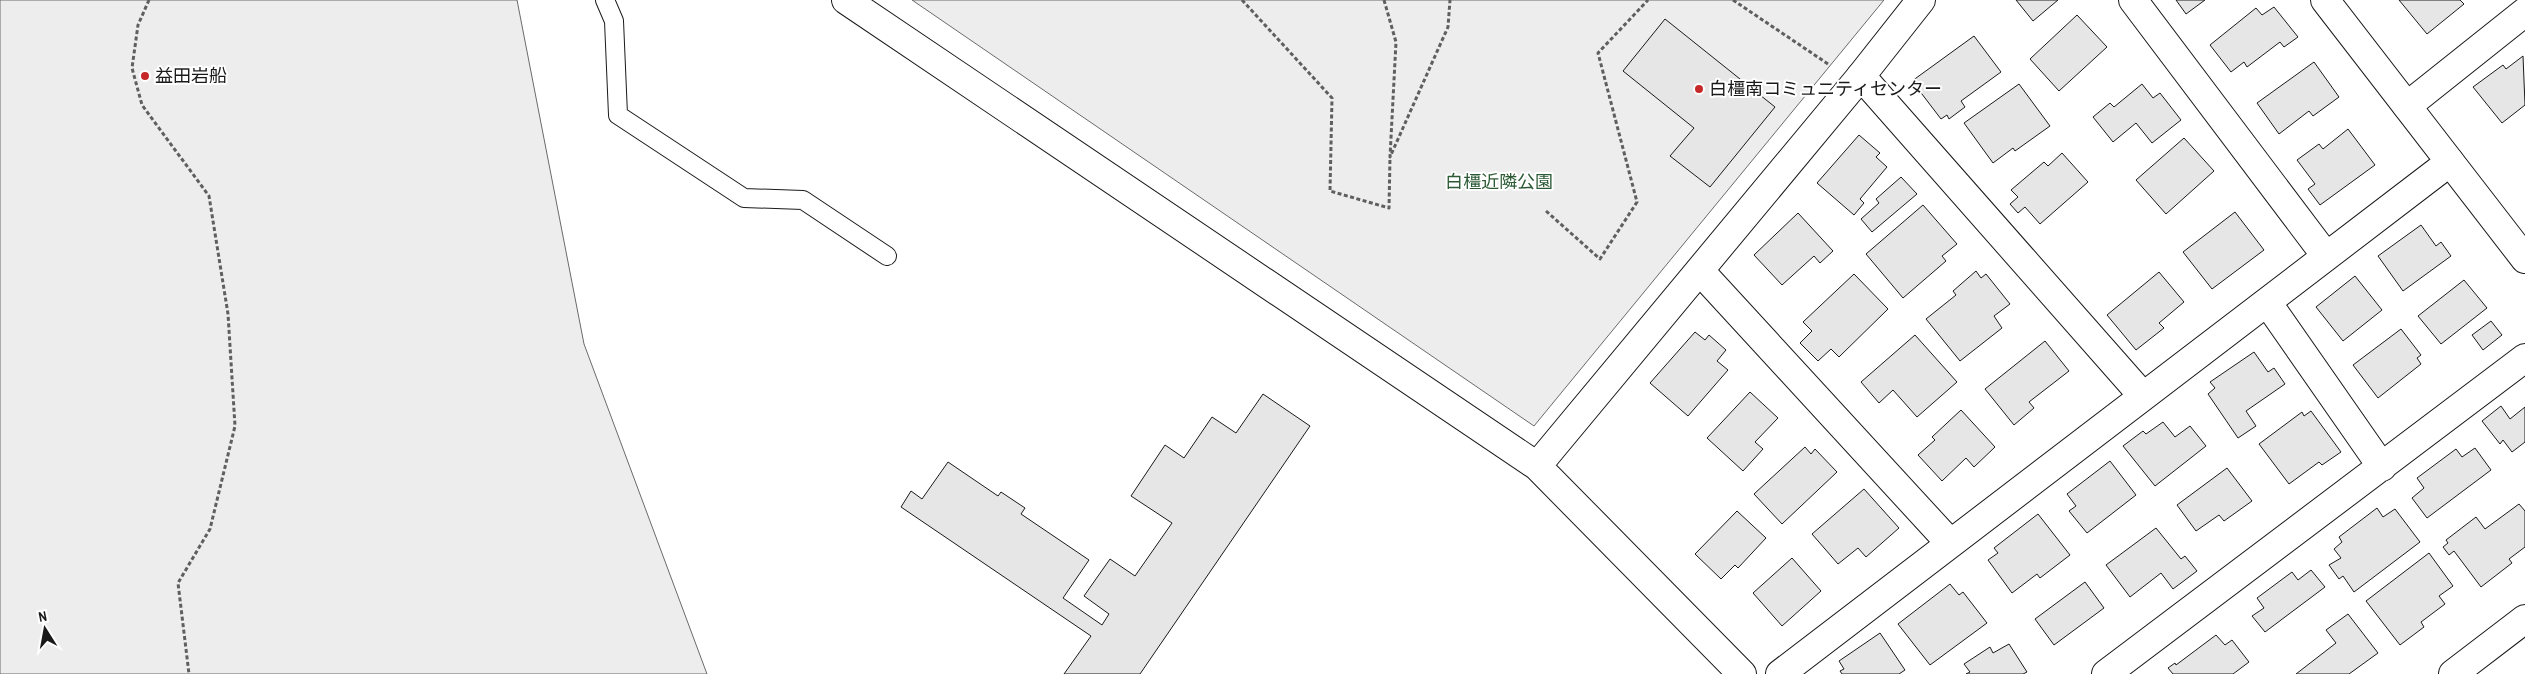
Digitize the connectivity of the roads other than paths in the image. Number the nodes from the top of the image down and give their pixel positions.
1 (605, 0) edge
2 (846, 0) edge
3 (1921, 0) edge
4 (2133, 0) edge
5 (2325, 0) edge
6 (2525, 12) edge
7 (1861, 76) junction
8 (2407, 106) junction
9 (2450, 162) junction
10 (887, 256) dead end
11 (2326, 256) junction
12 (2525, 259) edge
13 (1700, 271) junction
14 (2268, 302) junction
15 (2525, 358) edge
16 (2143, 396) junction
17 (1537, 466) junction
18 (2382, 466) junction
19 (1950, 543) junction
20 (2525, 618) edge
21 (1742, 674) edge
22 (1780, 674) edge
23 (2106, 674) edge
24 (2453, 674) edge

1 - 10 lane
2 - 17 street
3 - 7 street
4 - 11 street
5 - 8 street
6 - 8 street
7 - 13 street
7 - 16 street
8 - 9 street
9 - 11 street
9 - 12 street
11 - 14 street
13 - 17 street
13 - 19 street
14 - 16 street
14 - 18 street
15 - 18 street
16 - 19 street
17 - 21 street
18 - 23 street
19 - 22 street
20 - 24 street

